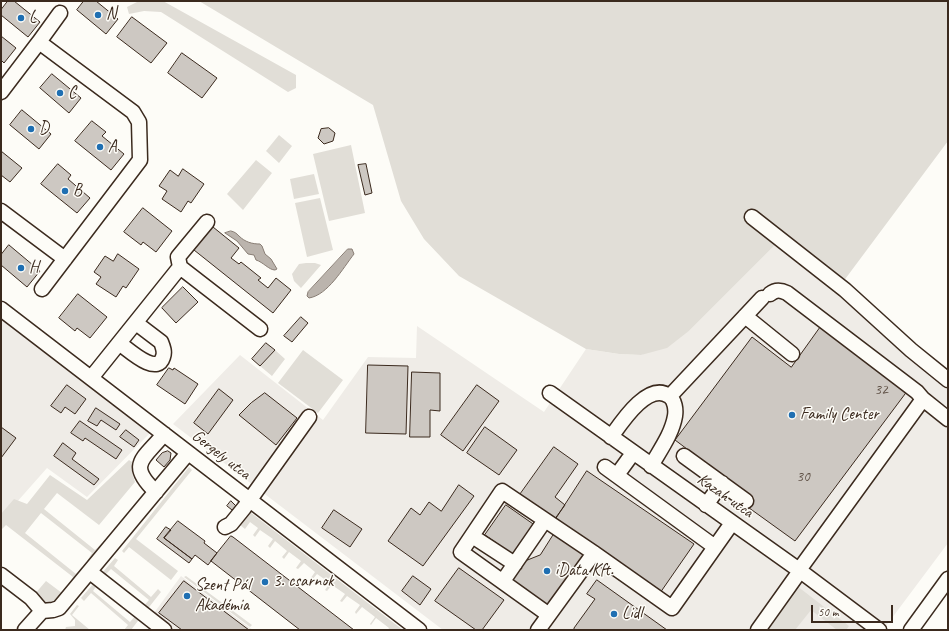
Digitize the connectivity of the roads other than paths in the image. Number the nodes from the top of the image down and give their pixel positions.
1 (60, 12) dead end
2 (39, 42) junction
3 (1, 92) edge
4 (1, 211) edge
5 (752, 217) dead end
6 (207, 222) dead end
7 (65, 259) junction
8 (180, 267) junction
9 (42, 289) dead end
10 (1, 308) edge
11 (745, 316) junction
12 (136, 323) junction
13 (260, 329) dead end
14 (119, 343) junction
15 (792, 354) dead end
16 (91, 378) junction
17 (948, 380) edge
18 (550, 393) dead end
19 (670, 396) junction
20 (923, 399) junction
21 (309, 417) dead end
22 (948, 419) edge
23 (164, 434) junction
24 (611, 436) junction
25 (188, 453) junction
26 (633, 453) junction
27 (684, 456) dead end
28 (651, 466) junction
29 (605, 467) dead end
30 (616, 476) junction
31 (722, 484) junction
32 (156, 492) junction
33 (250, 501) junction
34 (746, 501) dead end
35 (706, 505) junction
36 (545, 520) junction
37 (732, 523) junction
38 (225, 527) dead end
39 (472, 536) junction
40 (715, 547) junction
41 (594, 553) junction
42 (515, 564) junction
43 (800, 571) junction
44 (90, 572) junction
45 (1, 575) edge
46 (948, 579) edge
47 (503, 582) junction
48 (42, 611) junction
49 (549, 615) junction
50 (25, 630) edge
51 (164, 630) edge
52 (419, 630) edge
53 (538, 630) edge
54 (758, 630) edge
55 (879, 630) edge
56 (910, 630) edge

1 - 2 street
2 - 3 street
2 - 7 street
4 - 7 street
5 - 17 street
6 - 8 street
7 - 9 street
8 - 12 street
8 - 13 street
10 - 16 street, Gergely utca
11 - 15 street
11 - 19 street
11 - 20 street
12 - 14 street
12 - 14 street
14 - 16 street
16 - 23 street, Gergely utca
18 - 24 street, Kazah utca
19 - 24 street
19 - 28 street
20 - 22 street
20 - 43 street
21 - 33 street
23 - 25 street, Gergely utca
23 - 32 street
24 - 26 street, Kazah utca
25 - 32 street
25 - 33 street, Gergely utca
26 - 28 street, Kazah utca
26 - 30 street
27 - 31 street
28 - 35 street, Kazah utca
29 - 30 street
30 - 40 street
31 - 34 street
31 - 35 street
32 - 44 street
33 - 38 street
33 - 52 street, Gergely utca
35 - 37 street, Kazah utca
36 - 39 street
36 - 41 street
36 - 42 street
37 - 40 street
37 - 43 street, Kazah utca
39 - 42 street
39 - 47 street
40 - 41 street
41 - 49 street
42 - 47 street
43 - 54 street
43 - 55 street, Kazah utca
44 - 48 street
44 - 51 street
45 - 48 street
46 - 56 street
47 - 49 street
48 - 50 street
49 - 53 street

